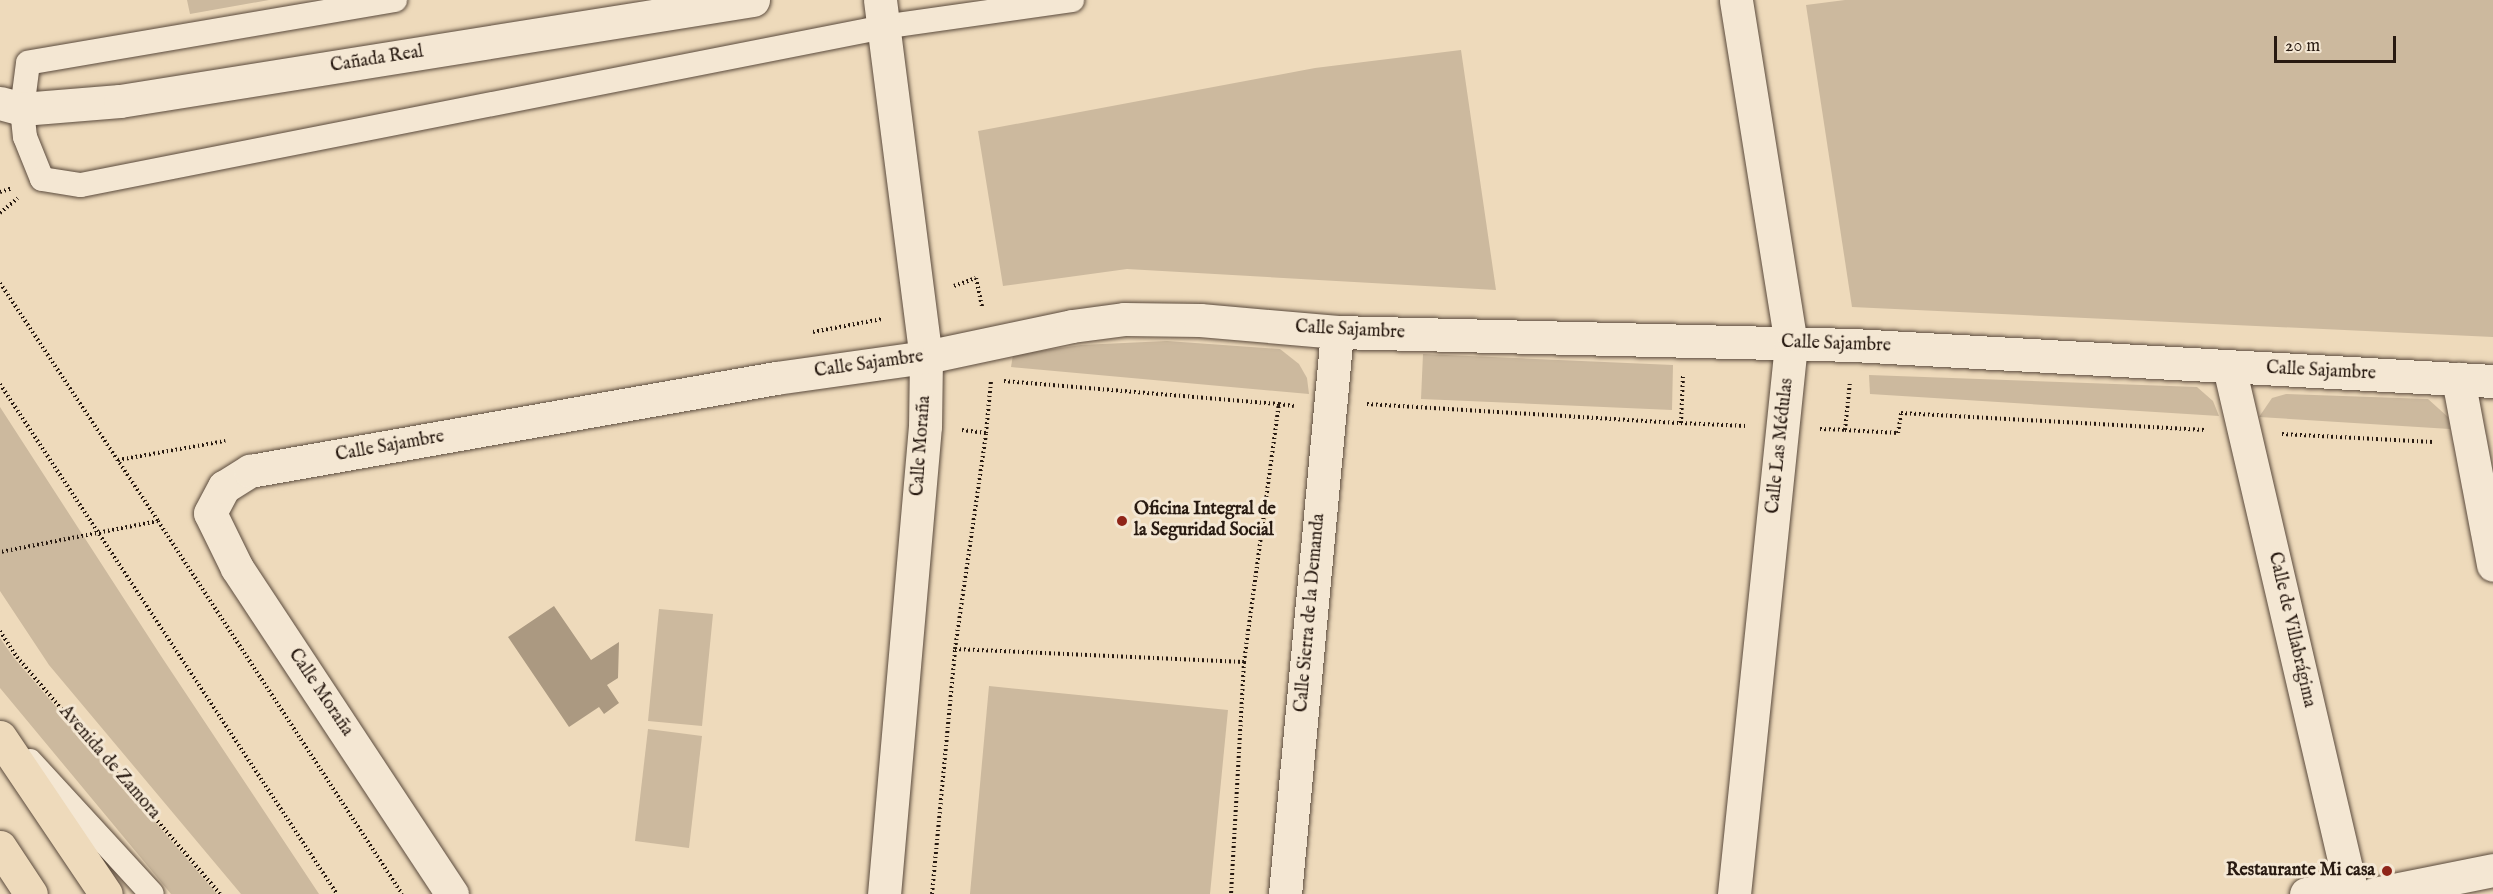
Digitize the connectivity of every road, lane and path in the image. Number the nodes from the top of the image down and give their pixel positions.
1 (395, 0) edge
2 (753, 0) edge
3 (1072, 0) edge
4 (1736, 0) edge
5 (881, 14) edge
6 (11, 106) edge
7 (0, 283) edge
8 (1337, 332) junction
9 (1684, 340) junction
10 (1791, 344) junction
11 (926, 357) junction
12 (2229, 367) junction
13 (2458, 379) junction
14 (991, 380) dead end
15 (2493, 381) edge
16 (0, 384) edge
17 (1330, 411) junction
18 (925, 426) junction
19 (1845, 430) dead end
20 (986, 433) junction
21 (2244, 433) junction
22 (2470, 444) junction
23 (224, 487) joint
24 (158, 521) junction
25 (98, 532) junction
26 (0, 552) edge
27 (2493, 565) edge
28 (0, 631) edge
29 (955, 649) junction
30 (1244, 662) junction
31 (0, 729) edge
32 (0, 737) edge
33 (0, 847) edge
34 (2493, 870) edge
35 (2359, 891) edge
36 (31, 894) edge
37 (106, 894) edge
38 (152, 894) edge
39 (220, 894) edge
40 (337, 894) edge
41 (402, 894) edge
42 (452, 894) edge
43 (884, 894) edge
44 (932, 894) edge
45 (1231, 894) edge
46 (1285, 894) edge
47 (1734, 894) edge
48 (2306, 894) edge

1 - 6 lane
2 - 6 street, Cañada Real
3 - 5 lane
4 - 10 street, Calle Las Médulas
5 - 6 lane
5 - 11 street, Calle Moraña
7 - 24 path
8 - 9 street, Calle Sajambre
8 - 11 street, Calle Sajambre
8 - 17 street, Calle Sierra de la Demanda
9 - 10 street, Calle Sajambre
9 - 17 path
10 - 12 street, Calle Sajambre
10 - 47 street, Calle Las Médulas
11 - 18 street, Calle Moraña
11 - 23 street, Calle Sajambre
12 - 13 street, Calle Sajambre
12 - 21 street, Calle de Villabrágima
13 - 15 street, Calle Sajambre
13 - 22 street
14 - 20 path
16 - 25 path
17 - 30 path
17 - 46 street, Calle Sierra de la Demanda
18 - 20 path
18 - 43 street, Calle Moraña
19 - 21 path
20 - 29 path
21 - 22 path
21 - 35 street, Calle de Villabrágima
22 - 27 street
23 - 42 street, Calle Moraña
24 - 25 path
24 - 41 path
25 - 26 path
25 - 40 path
28 - 39 path, Avenida de Zamora
29 - 30 path
29 - 44 path
30 - 45 path
31 - 38 lane
32 - 37 highway
33 - 36 highway
34 - 35 street
35 - 48 street

